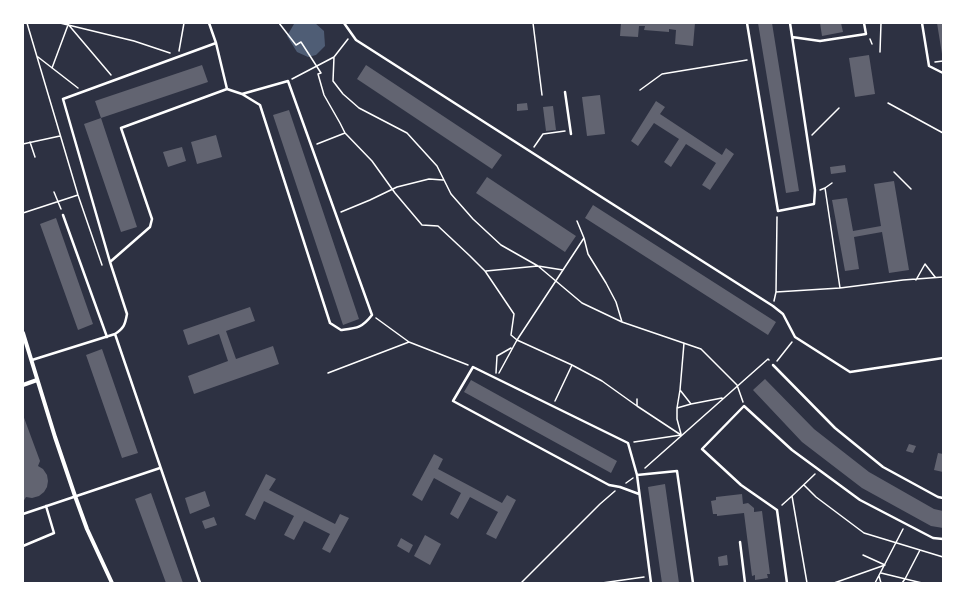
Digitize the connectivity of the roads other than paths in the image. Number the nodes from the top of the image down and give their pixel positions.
1 (209, 23) edge
2 (344, 23) edge
3 (747, 23) edge
4 (790, 23) edge
5 (864, 23) edge
6 (922, 23) edge
7 (792, 37) junction
8 (216, 42) junction
9 (943, 73) edge
10 (227, 90) junction
11 (565, 92) dead end
12 (242, 94) junction
13 (571, 132) road end
14 (63, 215) road end
15 (110, 262) junction
16 (23, 333) edge
17 (115, 334) junction
18 (107, 337) junction
19 (24, 341) edge
20 (943, 358) edge
21 (32, 360) junction
22 (773, 365) road end
23 (37, 380) junction
24 (23, 385) edge
25 (160, 468) junction
26 (637, 475) junction
27 (639, 494) junction
28 (75, 496) junction
29 (943, 498) edge
30 (46, 506) junction
31 (23, 514) edge
32 (943, 539) edge
33 (740, 542) dead end
34 (23, 546) edge
35 (112, 583) edge
36 (200, 583) edge
37 (651, 583) edge
38 (693, 583) edge
39 (745, 583) edge
40 (787, 583) edge

1 - 8 lane
2 - 20 lane
3 - 7 lane
4 - 7 lane
5 - 7 lane
6 - 9 lane
8 - 10 lane
8 - 15 lane
10 - 12 lane
10 - 15 lane
11 - 13 lane
12 - 12 lane
14 - 18 lane
15 - 17 lane
16 - 19 street
17 - 18 lane
17 - 25 lane
18 - 21 lane
19 - 21 street
21 - 23 street
22 - 29 lane
23 - 24 street
23 - 28 street
25 - 28 lane
25 - 36 lane
26 - 27 lane
26 - 27 lane
26 - 38 lane
27 - 37 lane
28 - 30 lane
28 - 35 street
30 - 31 lane
30 - 34 lane
32 - 40 lane
33 - 39 lane

